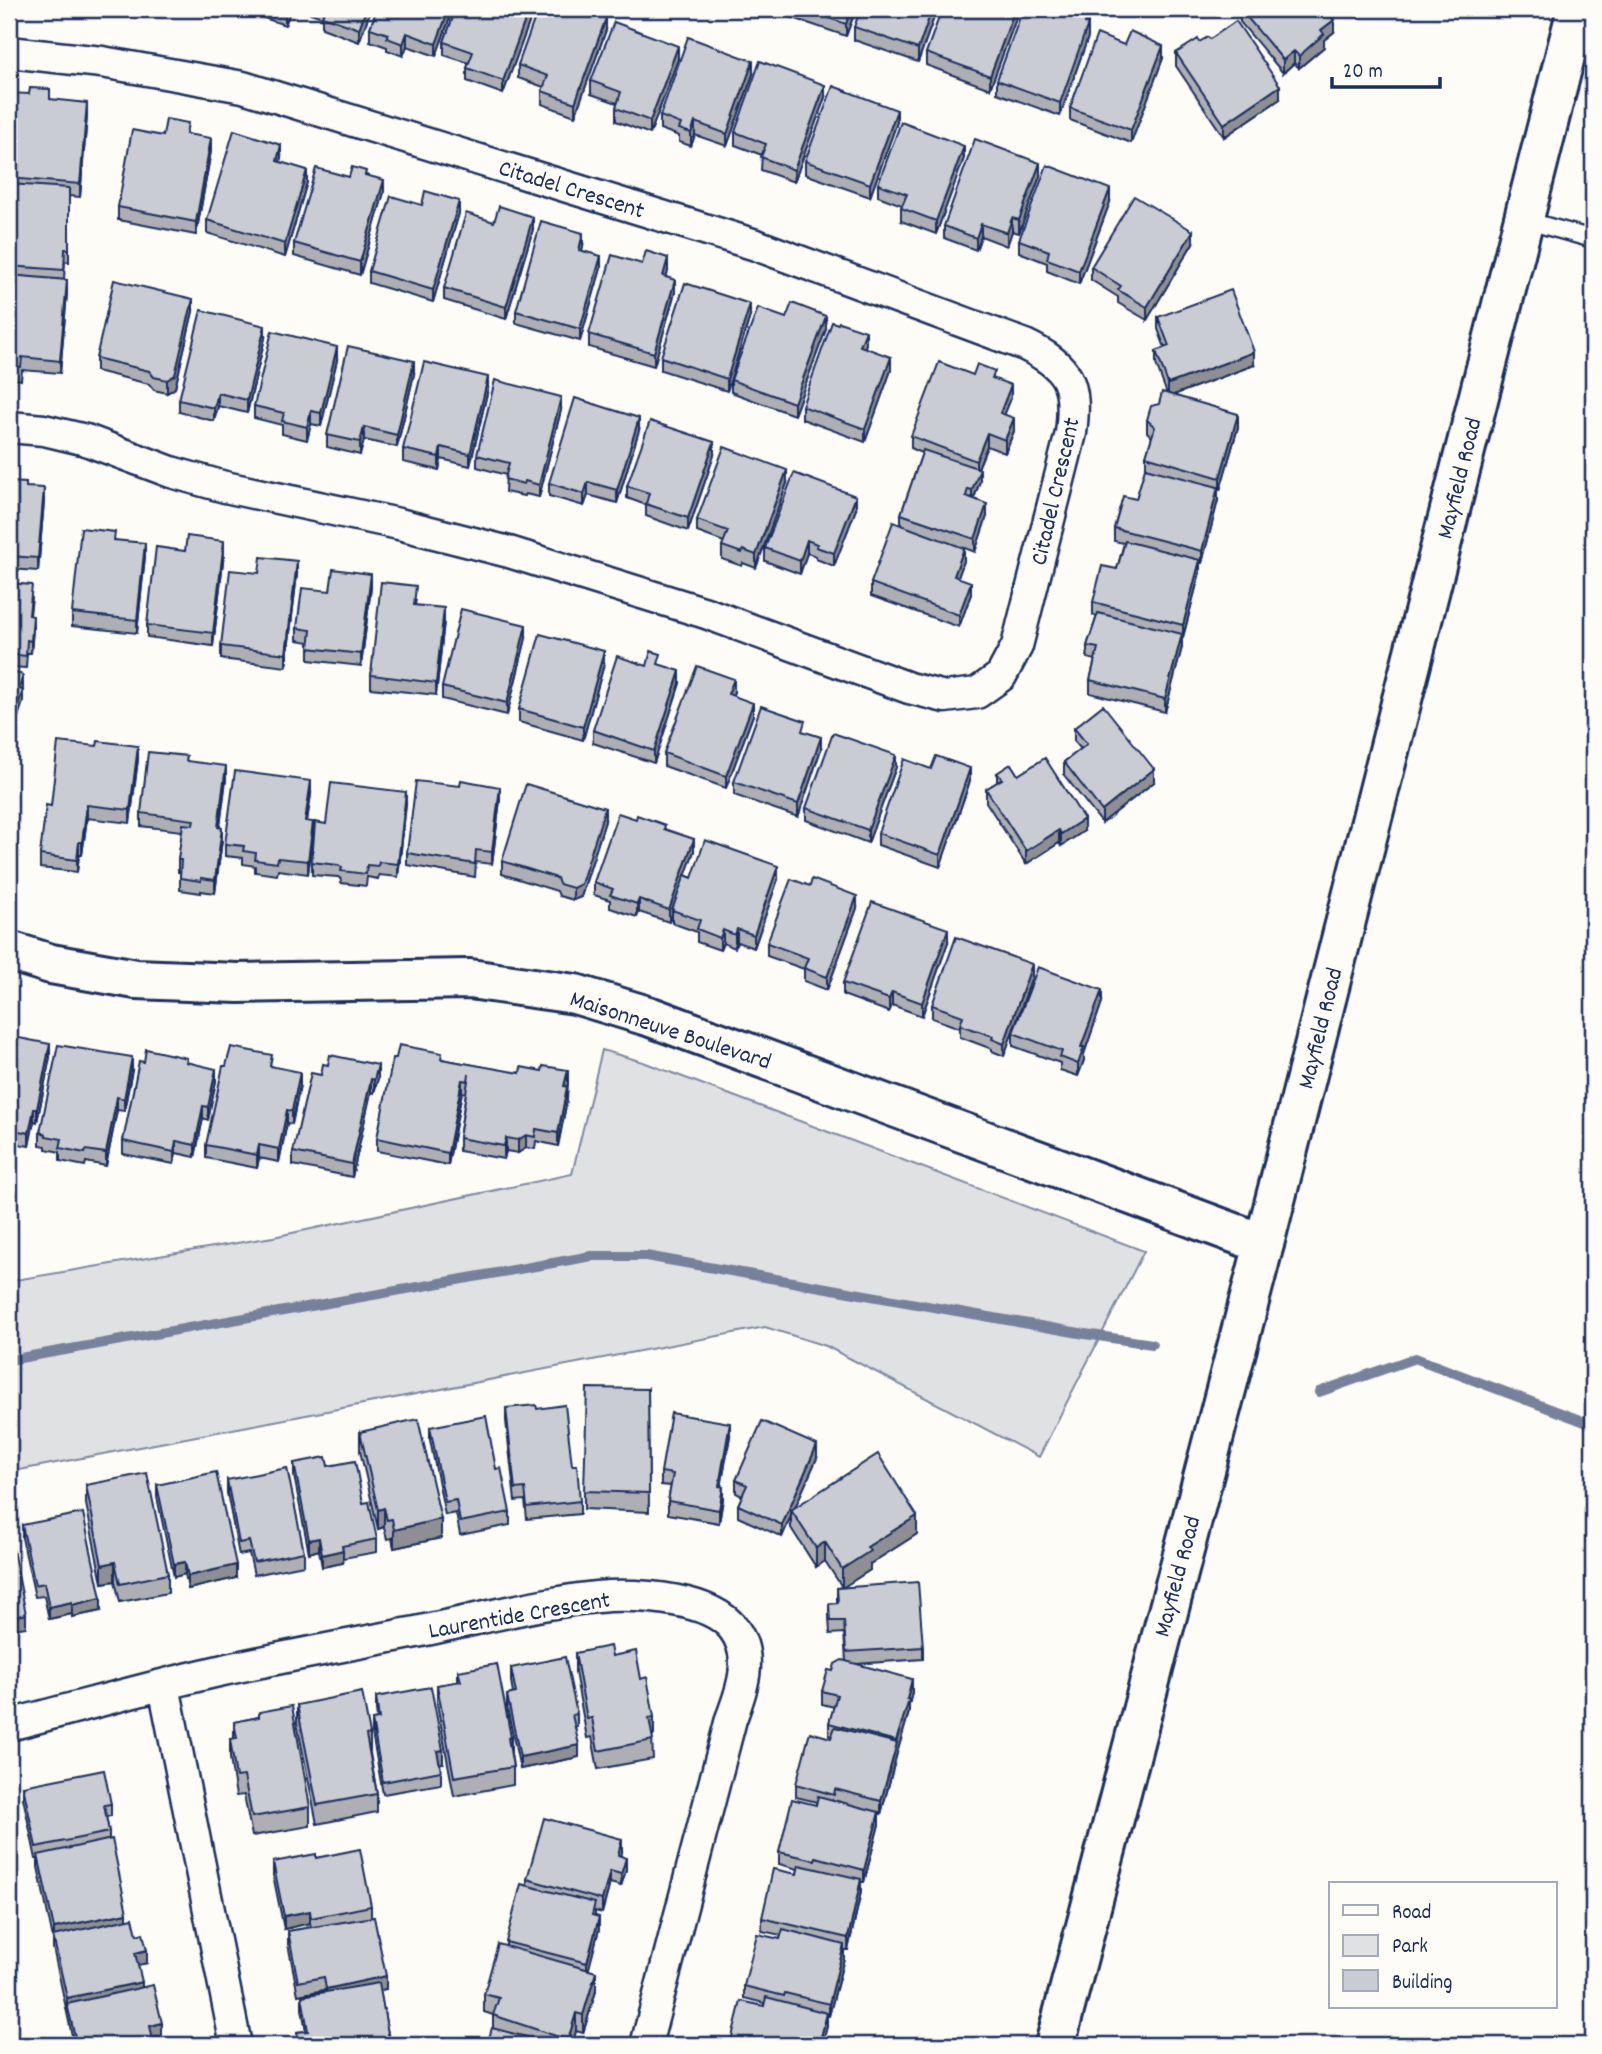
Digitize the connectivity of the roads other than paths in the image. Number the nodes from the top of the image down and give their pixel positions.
1 (1577, 9) edge
2 (9, 52) edge
3 (1524, 220) junction
4 (1593, 239) edge
5 (9, 427) edge
6 (9, 951) edge
7 (1264, 1244) junction
8 (164, 1685) junction
9 (9, 1725) edge
10 (236, 2045) edge
11 (646, 2045) edge
12 (1055, 2045) edge

1 - 3 main road, Mayfield Road
2 - 5 street, Citadel Crescent
3 - 4 lane
3 - 7 main road, Mayfield Road
6 - 7 main road, Maisonneuve Boulevard
7 - 12 main road, Mayfield Road
8 - 9 street, Laurentide Crescent
8 - 10 street
8 - 11 street, Laurentide Crescent

